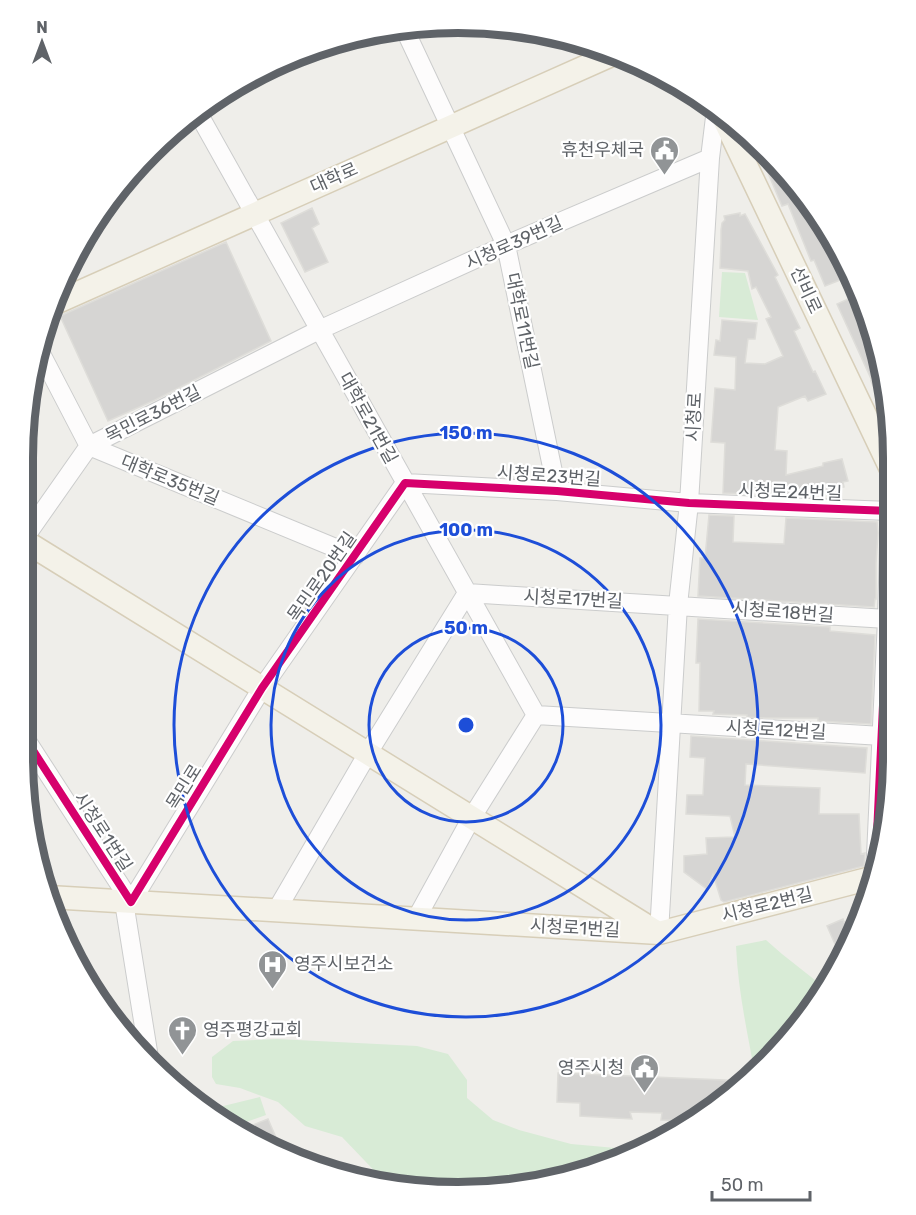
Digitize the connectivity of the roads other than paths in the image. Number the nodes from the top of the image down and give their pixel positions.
1 (408, 36) edge
2 (603, 59) edge
3 (202, 119) edge
4 (715, 119) edge
5 (451, 126) junction
6 (730, 131) edge
7 (710, 158) junction
8 (255, 214) junction
9 (506, 245) junction
10 (64, 299) edge
11 (319, 330) junction
12 (44, 360) edge
13 (89, 446) junction
14 (883, 451) edge
15 (405, 483) junction
16 (557, 491) junction
17 (689, 503) junction
18 (883, 511) edge
19 (33, 526) edge
20 (33, 546) edge
21 (355, 556) junction
22 (467, 593) junction
23 (678, 605) junction
24 (883, 619) edge
25 (262, 688) junction
26 (883, 713) edge
27 (536, 715) junction
28 (671, 724) junction
29 (882, 736) junction
30 (33, 752) edge
31 (368, 753) junction
32 (472, 818) junction
33 (878, 820) edge
34 (865, 880) edge
35 (57, 898) edge
36 (127, 902) junction
37 (276, 910) junction
38 (416, 919) junction
39 (659, 933) junction
40 (136, 1034) edge
41 (145, 1034) junction
42 (147, 1047) edge

1 - 5 street, 대학로11번길
2 - 5 main road, 대학로
3 - 8 street, 대학로21번길
4 - 7 street, 시청로
5 - 8 main road, 대학로
5 - 9 street, 대학로11번길
6 - 14 main road, 선비로
7 - 9 street, 시청로39번길
7 - 17 street, 시청로
8 - 10 main road, 대학로
8 - 11 street, 대학로21번길
9 - 11 street, 시청로39번길
9 - 16 street, 대학로11번길
11 - 13 street, 목민로36번길
11 - 15 street, 대학로21번길
12 - 13 street
13 - 19 street, 목민로36번길
13 - 21 street, 대학로35번길
15 - 16 street, 시청로23번길
15 - 21 street, 목민로20번길
15 - 22 street, 대학로21번길
16 - 17 street, 시청로23번길
17 - 18 street, 시청로24번길
17 - 23 street, 시청로
20 - 25 main road
21 - 25 street, 목민로20번길
22 - 23 street, 시청로17번길
22 - 27 street, 대학로21번길
22 - 31 street
23 - 24 street, 시청로18번길
23 - 28 street, 시청로
25 - 31 main road
25 - 36 street, 목민로
26 - 29 street
27 - 28 street
27 - 32 street
28 - 29 street, 시청로12번길
28 - 39 street, 시청로
29 - 33 street
30 - 36 street, 시청로1번길
31 - 32 main road
31 - 37 street
32 - 38 street
32 - 39 main road
34 - 39 main road, 시청로2번길
35 - 36 main road, 시청로1번길
36 - 37 main road, 시청로1번길
36 - 41 street
37 - 38 main road, 시청로1번길
38 - 39 main road, 시청로1번길
40 - 41 street
41 - 42 street

